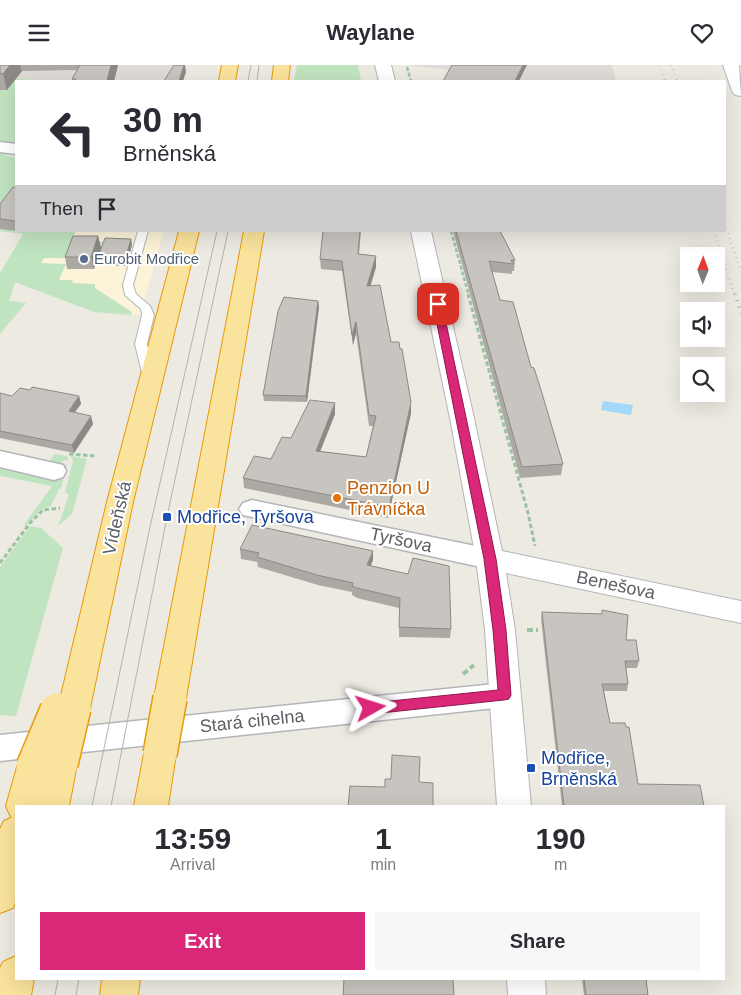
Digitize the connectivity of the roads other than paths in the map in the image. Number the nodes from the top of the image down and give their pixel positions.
1 (230, 65) edge
2 (282, 65) edge
3 (383, 65) edge
4 (730, 65) edge
5 (227, 80) edge
6 (280, 80) edge
7 (387, 80) edge
8 (741, 91) edge
9 (0, 147) edge
10 (15, 149) edge
11 (143, 232) edge
12 (189, 232) edge
13 (254, 232) edge
14 (422, 232) edge
15 (151, 384) junction
16 (0, 459) edge
17 (63, 463) road end
18 (252, 509) dead end
19 (490, 559) junction
20 (741, 612) edge
21 (504, 695) junction
22 (0, 748) edge
23 (47, 765) junction
24 (24, 805) edge
25 (52, 805) edge
26 (151, 805) edge
27 (514, 805) edge
28 (15, 836) edge
29 (0, 896) edge
30 (15, 980) edge
31 (121, 980) edge
32 (526, 980) edge
33 (12, 995) edge
34 (119, 995) edge
35 (527, 995) edge

1 - 5 highway
2 - 6 highway
3 - 7 street
4 - 8 street
9 - 10 street
11 - 15 lane
12 - 15 highway, Vídeňská
13 - 26 highway, bridge
14 - 19 street
15 - 23 highway, Vídeňská, bridge
16 - 17 street
18 - 19 street, Tyršova
19 - 20 street, Benešova
19 - 21 street
21 - 22 street, Stará cihelna
21 - 27 street
23 - 24 highway
23 - 25 highway
28 - 29 highway
30 - 33 highway
31 - 34 highway
32 - 35 street

